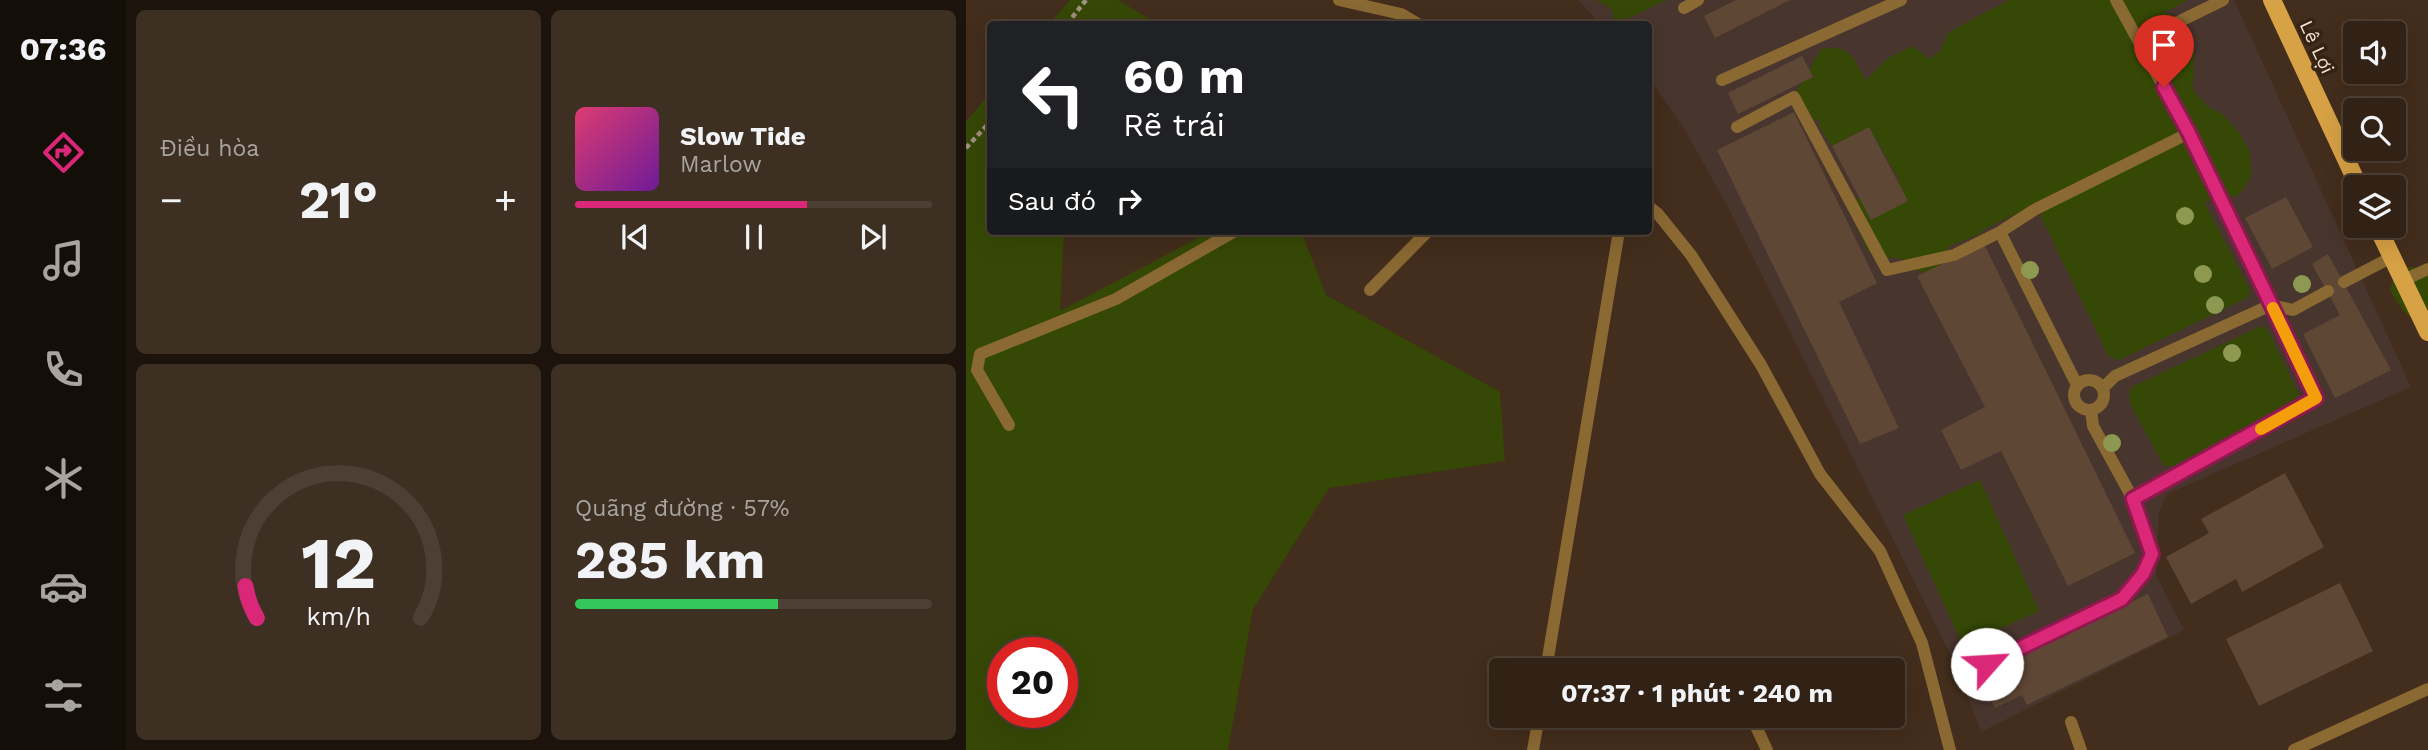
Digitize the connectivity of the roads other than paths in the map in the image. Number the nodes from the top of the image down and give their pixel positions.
1 (1339, 0) edge
2 (1698, 0) edge
3 (1901, 0) edge
4 (2116, 0) edge
5 (2223, 0) edge
6 (2272, 0) edge
7 (1685, 8) dead end
8 (1413, 21) edge
9 (2138, 41) junction
10 (1722, 80) dead end
11 (1737, 127) dead end
12 (2189, 133) junction
13 (2353, 175) edge
14 (1652, 209) edge
15 (2000, 232) junction
16 (1228, 235) edge
17 (1424, 235) edge
18 (1618, 235) edge
19 (2383, 238) edge
20 (2392, 257) junction
21 (2428, 269) edge
22 (2404, 280) junction
23 (2344, 282) dead end
24 (1370, 290) dead end
25 (2328, 291) dead end
26 (2271, 305) junction
27 (2428, 332) edge
28 (2077, 385) junction
29 (2103, 388) junction
30 (2091, 410) junction
31 (1009, 425) dead end
32 (2133, 499) junction
33 (1548, 658) edge
34 (1987, 664) dead end
35 (2428, 689) edge
36 (2071, 722) dead end
37 (1537, 728) edge
38 (1757, 728) edge
39 (1533, 750) edge
40 (1767, 750) edge
41 (1950, 750) edge
42 (2081, 750) edge
43 (2294, 750) edge

1 - 8 lane
2 - 7 lane
3 - 10 lane
4 - 9 lane
5 - 9 lane
6 - 13 main road, Lê Lợi
9 - 12 lane
11 - 15 lane
12 - 15 lane
12 - 26 lane
14 - 41 lane
15 - 28 lane
16 - 31 lane
17 - 24 lane
18 - 33 lane
19 - 20 main road
20 - 22 main road
20 - 23 lane
21 - 22 lane
22 - 27 main road
25 - 26 lane
26 - 29 lane
26 - 32 lane
28 - 29 lane
28 - 30 lane
29 - 30 lane
30 - 32 lane
32 - 34 lane
35 - 43 lane
36 - 42 lane
37 - 39 lane
38 - 40 lane

